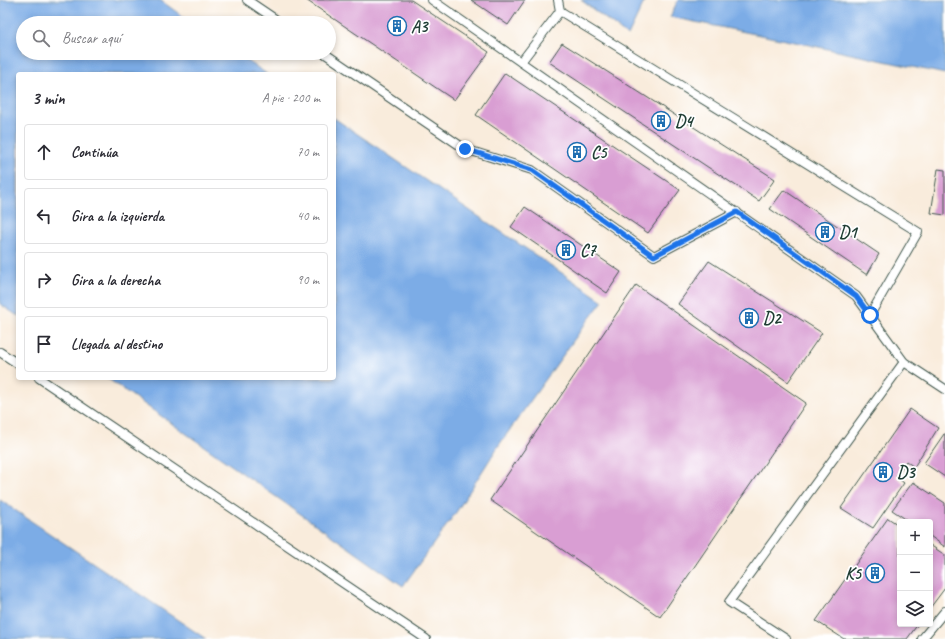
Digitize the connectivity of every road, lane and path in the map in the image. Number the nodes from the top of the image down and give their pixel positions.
1 (247, 0) edge
2 (432, 0) edge
3 (558, 0) edge
4 (560, 11) junction
5 (271, 16) edge
6 (334, 60) edge
7 (521, 62) junction
8 (737, 212) junction
9 (870, 315) junction
10 (0, 352) edge
11 (904, 362) junction
12 (16, 363) edge
13 (42, 380) edge
14 (945, 389) edge
15 (945, 611) edge
16 (426, 639) edge
17 (786, 639) edge
18 (922, 639) edge

1 - 5 lane
2 - 7 lane
3 - 4 lane
4 - 7 lane
4 - 9 lane
6 - 8 lane
7 - 8 lane
8 - 9 lane
9 - 11 lane
10 - 12 lane
11 - 14 lane
11 - 17 lane
13 - 16 lane
15 - 18 lane

